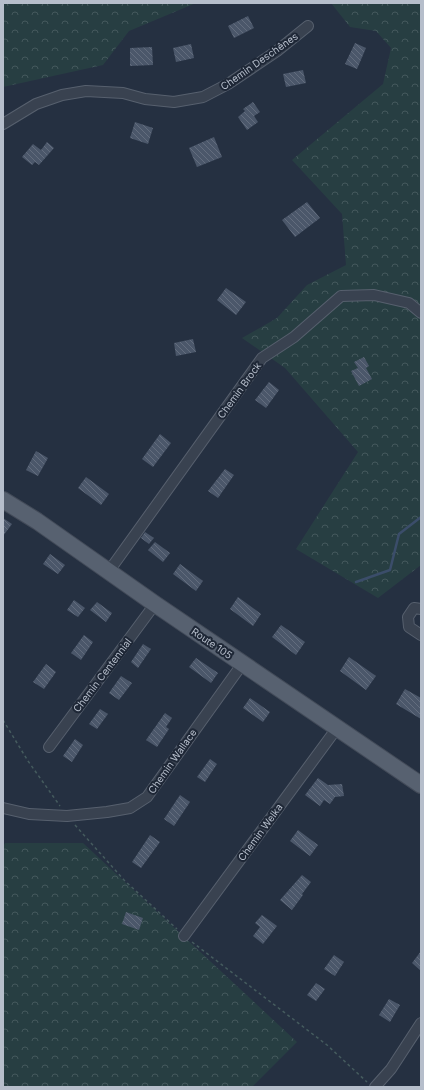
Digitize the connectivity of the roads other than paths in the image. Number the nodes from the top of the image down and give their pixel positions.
1 (308, 26) dead end
2 (3, 124) edge
3 (421, 313) edge
4 (3, 500) edge
5 (109, 571) junction
6 (155, 604) junction
7 (421, 609) edge
8 (421, 635) edge
9 (242, 663) junction
10 (337, 728) junction
11 (49, 747) dead end
12 (421, 785) edge
13 (3, 808) edge
14 (184, 936) road end
15 (421, 1023) edge
16 (371, 1084) edge

1 - 2 street, Chemin Deschênes
3 - 5 street, Chemin Brock
4 - 5 main road, Route 105
5 - 6 main road, Route 105
6 - 9 main road, Route 105
6 - 11 street, Chemin Centennial
7 - 8 street
9 - 10 main road, Route 105
9 - 13 street, Chemin Wallace
10 - 12 main road, Route 105
10 - 14 street, Chemin Welka
15 - 16 street

